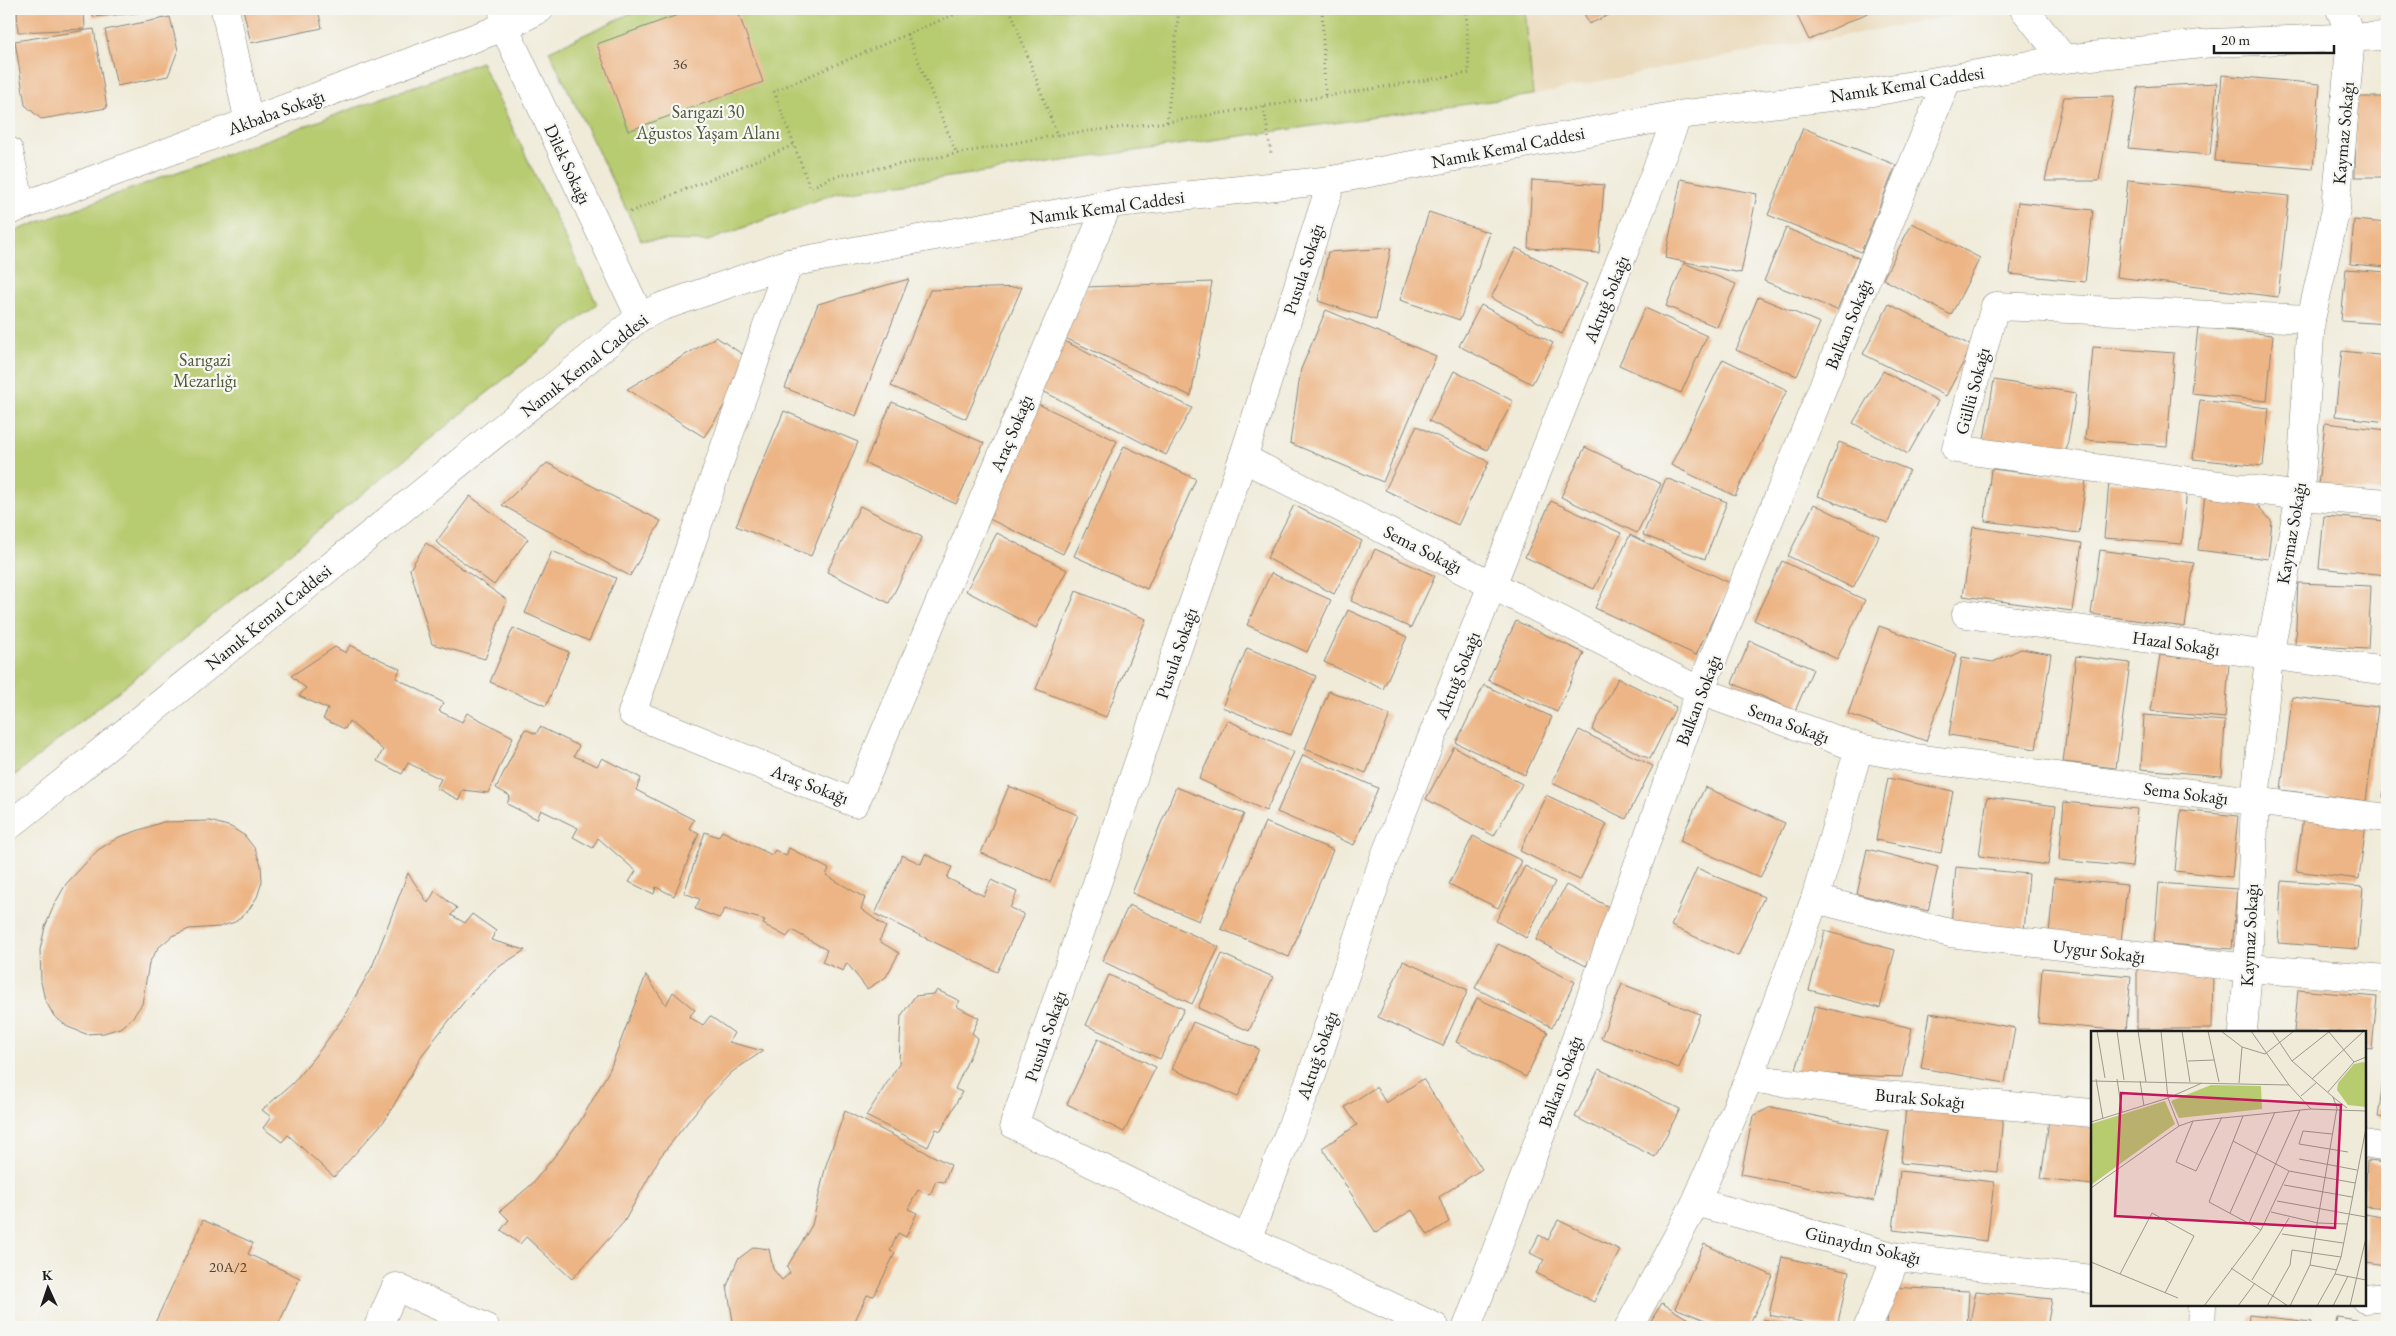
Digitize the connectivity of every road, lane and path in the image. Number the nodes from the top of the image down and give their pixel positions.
1 (225, 9) edge
2 (540, 9) edge
3 (967, 9) edge
4 (1010, 9) edge
5 (1179, 9) edge
6 (1322, 9) edge
7 (1466, 9) edge
8 (2024, 9) edge
9 (2340, 9) edge
10 (504, 18) edge
11 (907, 34) junction
12 (2351, 36) junction
13 (2387, 36) edge
14 (2064, 59) junction
15 (1947, 80) junction
16 (1325, 96) junction
17 (1264, 107) junction
18 (1678, 116) junction
19 (1167, 122) junction
20 (249, 123) junction
21 (1057, 135) junction
22 (794, 145) junction
23 (9, 151) edge
24 (957, 154) junction
25 (1332, 180) junction
26 (1276, 186) junction
27 (1108, 204) junction
28 (15, 208) edge
29 (597, 225) junction
30 (789, 263) junction
31 (640, 318) junction
32 (2311, 319) junction
33 (1243, 458) junction
34 (2300, 496) junction
35 (2387, 503) edge
36 (1493, 584) junction
37 (1966, 614) dead end
38 (2269, 656) junction
39 (2387, 671) edge
40 (1700, 691) junction
41 (1859, 748) junction
42 (2255, 802) junction
43 (2387, 818) edge
44 (9, 826) edge
45 (1815, 899) junction
46 (2248, 968) junction
47 (2387, 979) edge
48 (2243, 1031) edge
49 (1749, 1078) junction
50 (2091, 1113) edge
51 (2366, 1144) edge
52 (2387, 1148) edge
53 (1696, 1202) junction
54 (1247, 1239) junction
55 (1896, 1257) junction
56 (2091, 1279) edge
57 (2387, 1297) edge
58 (2366, 1298) edge
59 (2202, 1306) edge
60 (378, 1327) edge
61 (485, 1327) edge
62 (1435, 1327) edge
63 (1467, 1327) edge
64 (1629, 1327) edge
65 (1868, 1327) edge
66 (2201, 1327) edge

1 - 20 street
2 - 10 street, Akbaba Sokağı
3 - 11 path
4 - 21 path
5 - 19 path
6 - 16 path
7 - 16 path
8 - 14 street
9 - 12 street
10 - 20 street, Akbaba Sokağı
10 - 29 street, Dilek Sokağı
11 - 22 path
11 - 24 path
12 - 13 street, Namık Kemal Caddesi
12 - 14 street, Namık Kemal Caddesi
12 - 32 street, Kaymaz Sokağı
14 - 15 street, Namık Kemal Caddesi
15 - 18 street, Namık Kemal Caddesi
15 - 40 street, Balkan Sokağı
16 - 17 path
17 - 19 path
17 - 26 path
18 - 25 street, Namık Kemal Caddesi
18 - 36 street, Aktuğ Sokağı
19 - 21 path
20 - 28 street, Akbaba Sokağı
21 - 24 path
22 - 24 path
22 - 29 path
23 - 28 street
25 - 26 street, Namık Kemal Caddesi
25 - 33 street, Pusula Sokağı
26 - 27 street, Namık Kemal Caddesi
27 - 30 street, Namık Kemal Caddesi
27 - 30 street, Araç Sokağı
29 - 31 street, Dilek Sokağı
30 - 31 street, Namık Kemal Caddesi
31 - 44 street, Namık Kemal Caddesi
32 - 34 street, Kaymaz Sokağı
32 - 34 street, Güllü Sokağı
33 - 36 street, Sema Sokağı
33 - 54 street, Pusula Sokağı
34 - 35 street, Güllü Sokağı
34 - 38 street, Kaymaz Sokağı
36 - 40 street, Sema Sokağı
36 - 54 street, Aktuğ Sokağı
37 - 38 street, Hazal Sokağı
38 - 39 street, Hazal Sokağı
38 - 42 street, Kaymaz Sokağı
40 - 41 street, Sema Sokağı
40 - 63 street, Balkan Sokağı
41 - 42 street, Sema Sokağı
41 - 45 street
42 - 43 street, Sema Sokağı
42 - 46 street, Kaymaz Sokağı
45 - 46 street, Uygur Sokağı
45 - 49 street
46 - 47 street, Uygur Sokağı
46 - 48 street, Kaymaz Sokağı
49 - 50 street, Burak Sokağı
49 - 53 street
51 - 52 street
53 - 55 street, Günaydın Sokağı
53 - 64 street
54 - 62 street
55 - 56 street, Günaydın Sokağı
55 - 65 street
57 - 58 street
59 - 66 street
60 - 61 street

